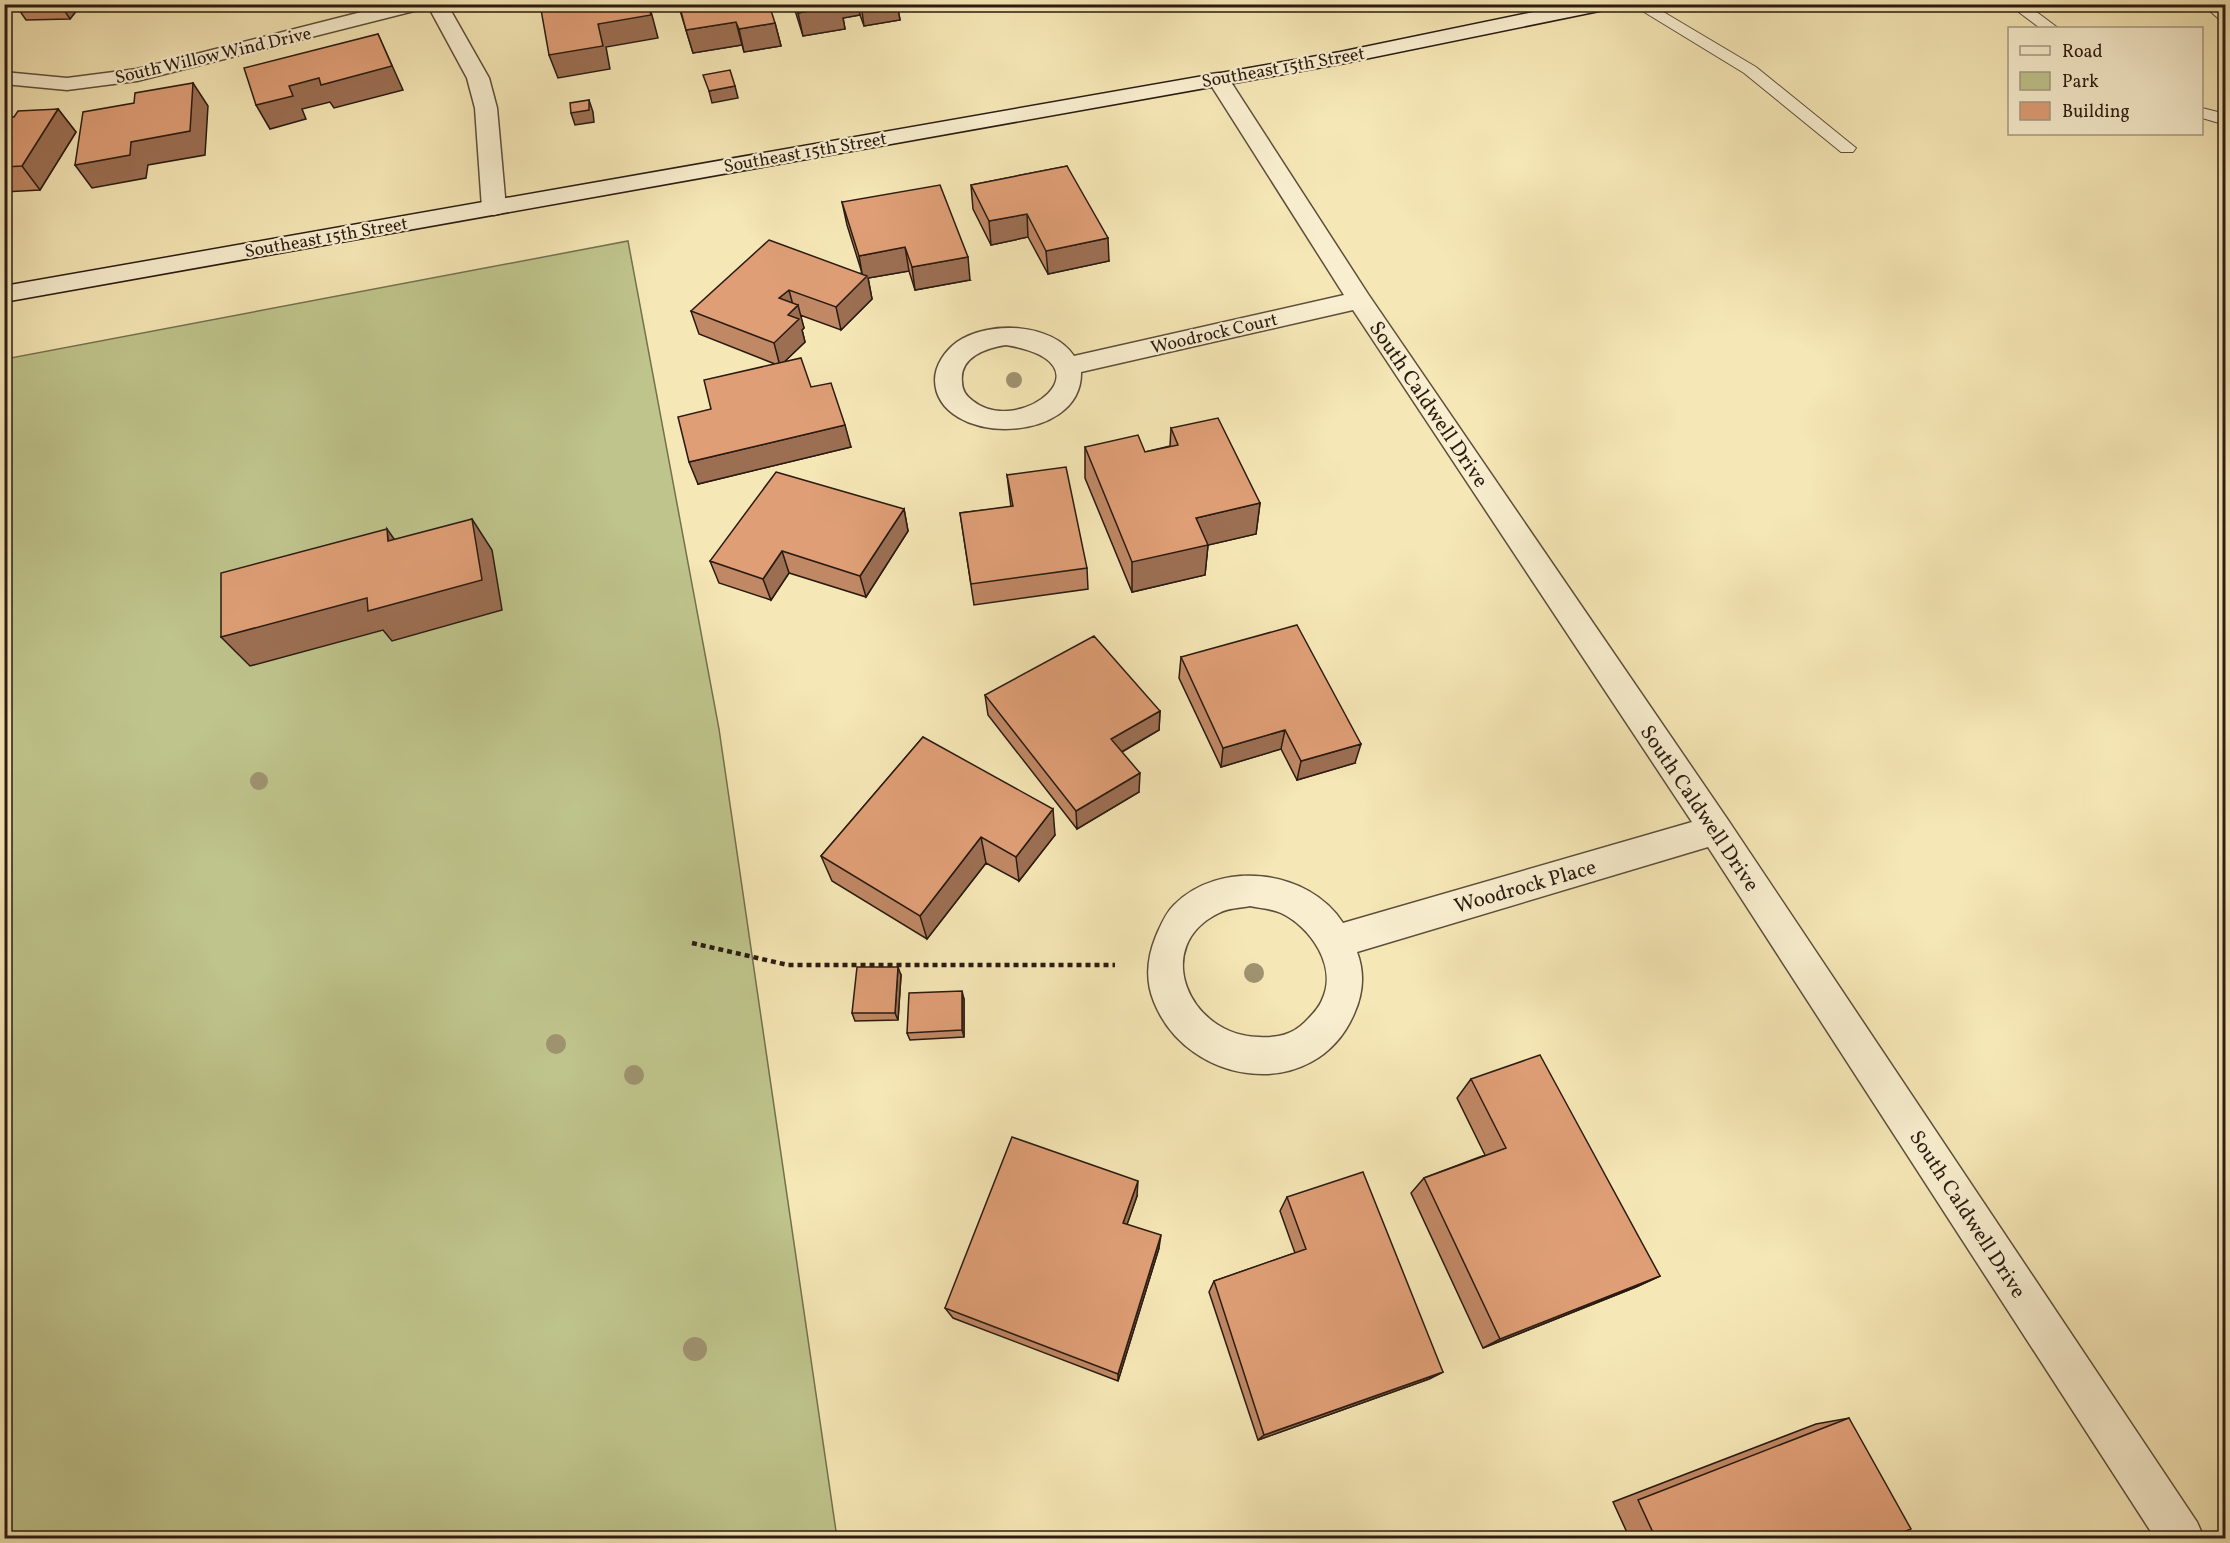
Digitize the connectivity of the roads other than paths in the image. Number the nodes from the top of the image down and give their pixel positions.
1 (419, 4) edge
2 (437, 4) edge
3 (1604, 4) edge
4 (1638, 4) edge
5 (2015, 4) edge
6 (2209, 4) edge
7 (2226, 17) edge
8 (2049, 27) edge
9 (4, 78) edge
10 (1218, 79) junction
11 (2203, 113) edge
12 (2226, 120) edge
13 (1847, 148) dead end
14 (494, 208) junction
15 (4, 294) edge
16 (1359, 300) junction
17 (1069, 366) dead end
18 (1716, 830) junction
19 (1335, 942) junction
20 (2181, 1539) edge

1 - 9 street, South Willow Wind Drive
2 - 14 street
3 - 10 street, Southeast 15th Street
4 - 13 lane
5 - 8 lane
6 - 7 lane
10 - 14 street, Southeast 15th Street
10 - 16 street, South Caldwell Drive
11 - 12 lane
14 - 15 street, Southeast 15th Street
16 - 17 street, Woodrock Court
16 - 18 street, South Caldwell Drive
18 - 19 street, Woodrock Place
18 - 20 street, South Caldwell Drive
19 - 19 street

